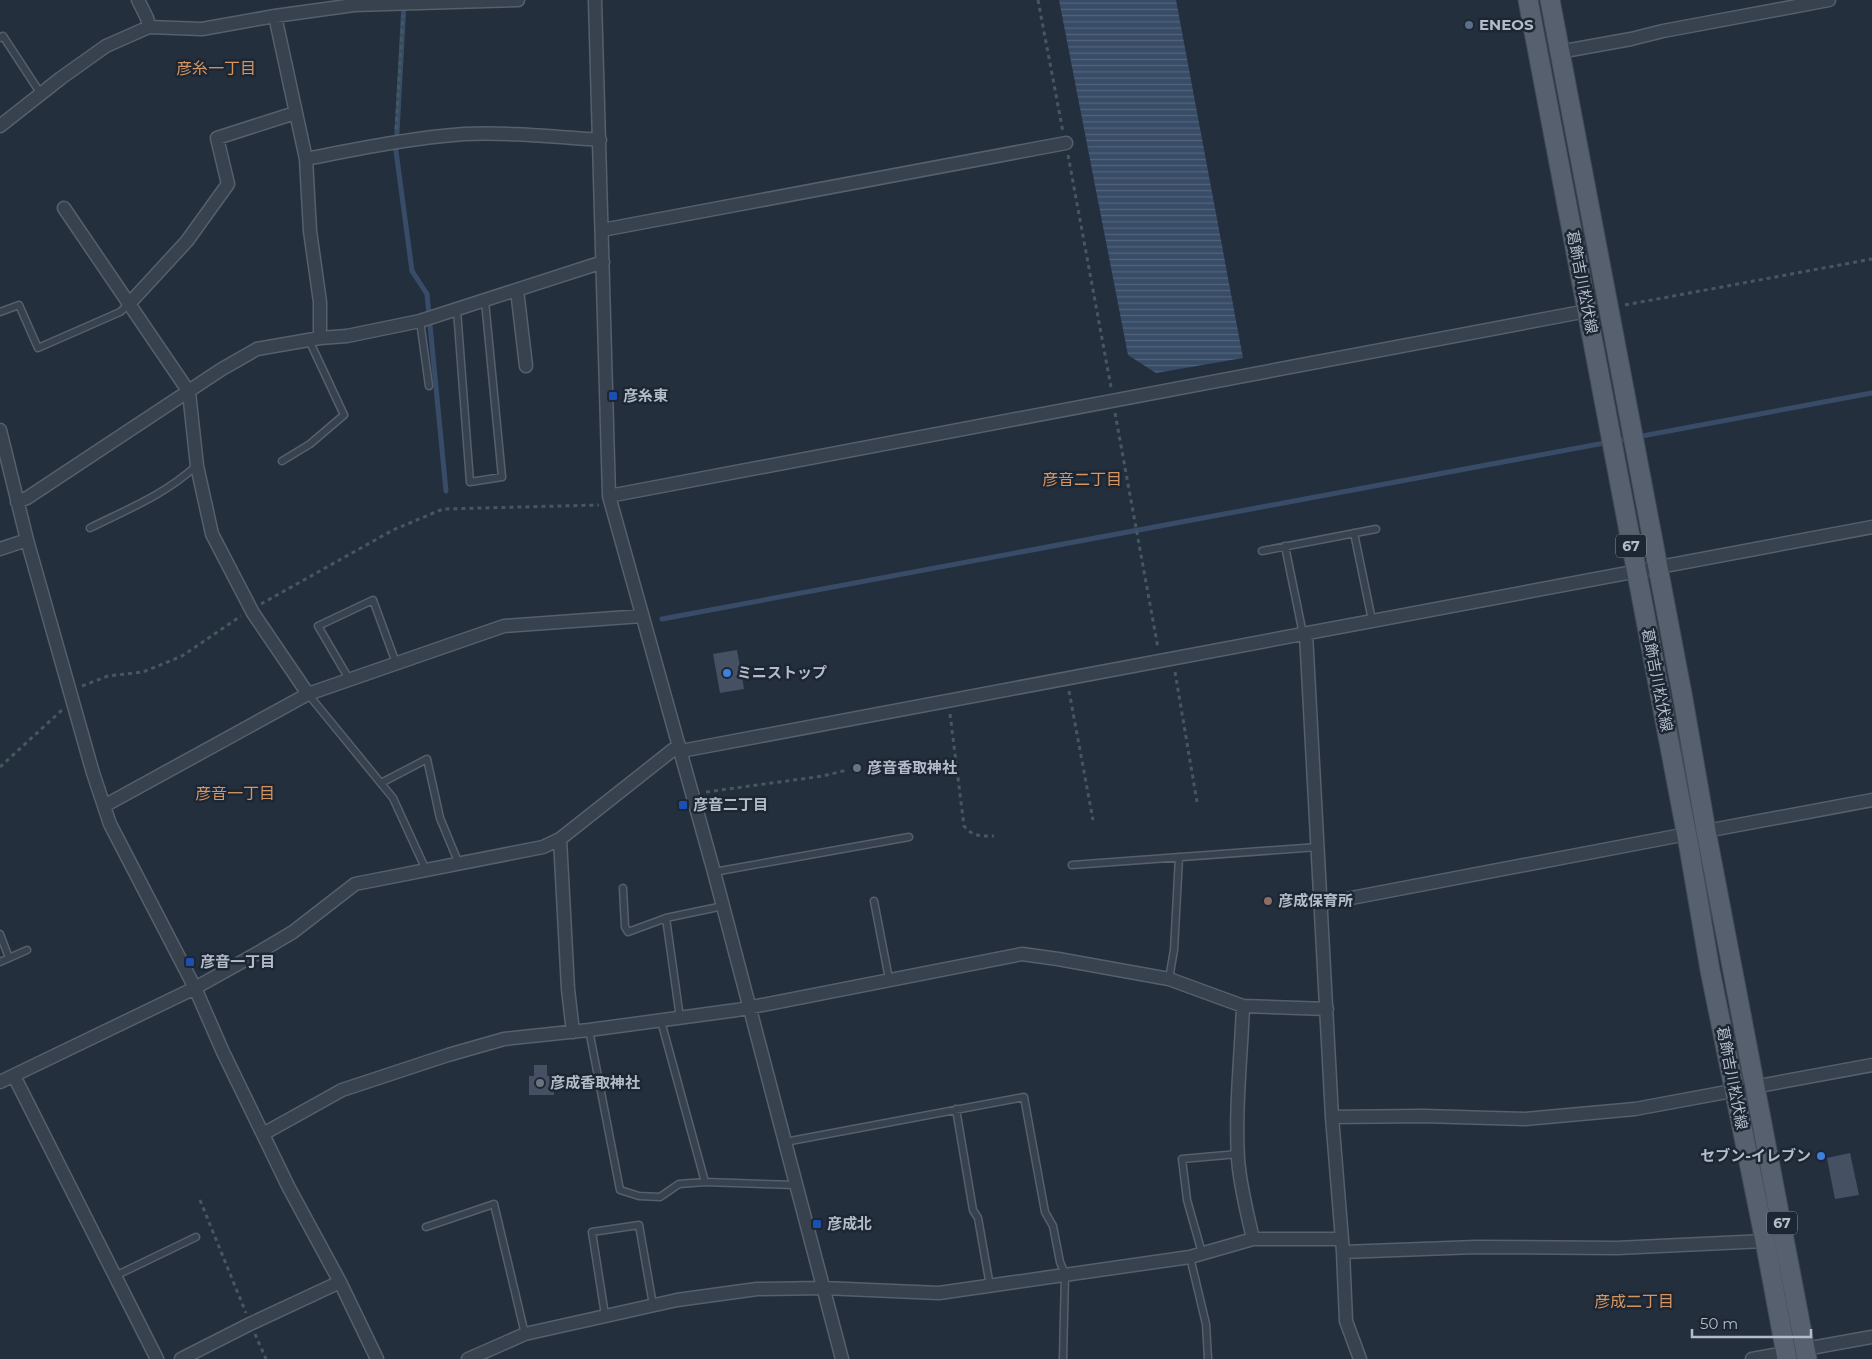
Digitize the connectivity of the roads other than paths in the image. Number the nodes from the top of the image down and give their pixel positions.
1 (138, 0) edge
2 (518, 0) edge
3 (595, 0) edge
4 (1528, 0) edge
5 (1550, 0) edge
6 (1828, 0) edge
7 (400, 2) edge
8 (304, 6) edge
9 (275, 16) junction
10 (149, 27) junction
11 (0, 38) edge
12 (1559, 52) junction
13 (41, 94) junction
14 (295, 113) junction
15 (0, 126) edge
16 (600, 140) junction
17 (1066, 143) road end
18 (306, 159) junction
19 (64, 208) dead end
20 (602, 230) junction
21 (603, 262) junction
22 (517, 290) junction
23 (485, 300) junction
24 (128, 305) junction
25 (457, 310) junction
26 (1587, 311) junction
27 (0, 312) edge
28 (420, 321) junction
29 (314, 339) junction
30 (526, 366) dead end
31 (428, 386) dead end
32 (189, 392) junction
33 (0, 430) edge
34 (282, 461) dead end
35 (197, 466) junction
36 (609, 496) junction
37 (17, 502) junction
38 (1872, 527) edge
39 (90, 528) dead end
40 (1376, 529) dead end
41 (1354, 533) junction
42 (27, 540) junction
43 (1285, 546) junction
44 (0, 549) edge
45 (1262, 551) dead end
46 (1657, 567) junction
47 (1636, 571) junction
48 (642, 616) junction
49 (1372, 620) junction
50 (1304, 634) junction
51 (396, 663) junction
52 (349, 680) junction
53 (308, 694) junction
54 (680, 748) junction
55 (381, 783) junction
56 (1872, 800) edge
57 (104, 806) junction
58 (1706, 831) junction
59 (1687, 834) junction
60 (909, 837) dead end
61 (560, 839) junction
62 (1318, 848) junction
63 (1179, 857) junction
64 (458, 864) junction
65 (1072, 865) dead end
66 (426, 870) junction
67 (714, 872) junction
68 (622, 888) dead end
69 (874, 902) dead end
70 (1320, 904) junction
71 (723, 906) junction
72 (666, 918) junction
73 (0, 934) edge
74 (28, 950) dead end
75 (10, 958) junction
76 (0, 962) edge
77 (889, 979) junction
78 (1169, 979) junction
79 (195, 988) junction
80 (1243, 1006) junction
81 (750, 1007) junction
82 (1327, 1009) junction
83 (680, 1018) junction
84 (661, 1021) junction
85 (589, 1030) junction
86 (574, 1032) junction
87 (1872, 1066) edge
88 (14, 1076) junction
89 (0, 1082) edge
90 (1756, 1087) junction
91 (1734, 1092) junction
92 (956, 1109) junction
93 (1332, 1117) junction
94 (264, 1134) junction
95 (785, 1142) junction
96 (1238, 1154) junction
97 (705, 1182) junction
98 (796, 1185) junction
99 (426, 1227) dead end
100 (196, 1237) dead end
101 (1253, 1238) junction
102 (1765, 1241) junction
103 (1342, 1246) junction
104 (1196, 1255) junction
105 (1065, 1274) junction
106 (115, 1276) junction
107 (340, 1282) junction
108 (990, 1286) junction
109 (823, 1288) junction
110 (652, 1305) junction
111 (605, 1315) junction
112 (525, 1334) junction
113 (1872, 1337) edge
114 (1806, 1354) edge
115 (1786, 1356) edge
116 (157, 1359) edge
117 (181, 1359) edge
118 (377, 1359) edge
119 (468, 1359) edge
120 (842, 1359) edge
121 (1063, 1359) edge
122 (1208, 1359) edge
123 (1360, 1359) edge
124 (1752, 1359) edge

1 - 10 street
2 - 7 street
3 - 16 street
4 - 26 main road, 葛飾吉川松伏線 / 67
5 - 12 main road, 葛飾吉川松伏線 / 67
6 - 12 street
7 - 8 street
8 - 9 street
9 - 10 street
9 - 14 street
10 - 13 street
11 - 13 lane
12 - 46 main road, 葛飾吉川松伏線 / 67
13 - 15 street
14 - 18 street
14 - 24 street
16 - 18 street
16 - 20 street
17 - 20 street
18 - 29 street
19 - 24 street
20 - 21 street
21 - 22 street
21 - 36 street
22 - 23 street
22 - 30 street
23 - 25 street
23 - 25 lane
24 - 27 lane
24 - 32 street
25 - 28 street
26 - 36 street
26 - 47 main road, 葛飾吉川松伏線 / 67
28 - 29 street
28 - 31 lane
29 - 32 street
29 - 34 lane
32 - 35 street
32 - 37 street
33 - 37 street
35 - 39 lane
35 - 53 street
36 - 48 street
37 - 42 street
38 - 46 street
40 - 41 lane
41 - 43 lane
41 - 49 lane
42 - 44 street
42 - 57 street
43 - 45 lane
43 - 50 lane
46 - 47 street
46 - 58 main road, 葛飾吉川松伏線 / 67
47 - 49 street
47 - 59 main road, 葛飾吉川松伏線 / 67
48 - 51 street
48 - 54 street
49 - 50 street
50 - 54 street
50 - 62 street
51 - 52 street
51 - 52 lane
52 - 53 street
53 - 55 lane
53 - 57 street
54 - 61 street
54 - 67 street
55 - 64 lane
55 - 66 lane
56 - 58 street
57 - 79 street
58 - 90 main road, 葛飾吉川松伏線 / 67
59 - 70 street
59 - 91 main road, 葛飾吉川松伏線 / 67
60 - 67 lane
61 - 64 street
61 - 86 street
62 - 63 lane
62 - 70 street
63 - 65 lane
63 - 78 lane
64 - 66 street
66 - 79 street
67 - 71 street
68 - 72 lane
69 - 77 lane
70 - 82 street
71 - 72 lane
71 - 81 street
72 - 83 lane
73 - 75 lane
74 - 75 lane
75 - 76 lane
77 - 78 street
77 - 81 street
78 - 80 street
79 - 88 street
79 - 94 street
80 - 82 street
80 - 96 street
81 - 83 street
81 - 95 street
82 - 93 street
83 - 84 street
84 - 85 street
84 - 97 lane
85 - 86 street
85 - 97 lane
86 - 94 street
87 - 90 street
88 - 89 street
88 - 106 street
90 - 91 street
90 - 114 main road, 葛飾吉川松伏線 / 67
91 - 93 street
91 - 102 main road, 葛飾吉川松伏線 / 67
92 - 95 lane
92 - 105 lane
92 - 108 lane
93 - 103 street
94 - 107 street
95 - 98 street
96 - 101 street
96 - 104 lane
97 - 98 lane
98 - 109 street
99 - 112 lane
100 - 106 lane
101 - 103 street
101 - 104 street
102 - 103 street
102 - 115 main road, 葛飾吉川松伏線 / 67
103 - 123 street
104 - 105 street
104 - 122 lane
105 - 108 street
105 - 121 lane
106 - 116 street
107 - 117 street
107 - 118 street
108 - 109 street
109 - 110 street
109 - 120 street
110 - 111 street
110 - 111 lane
111 - 112 street
112 - 119 street
113 - 114 street
115 - 124 street

